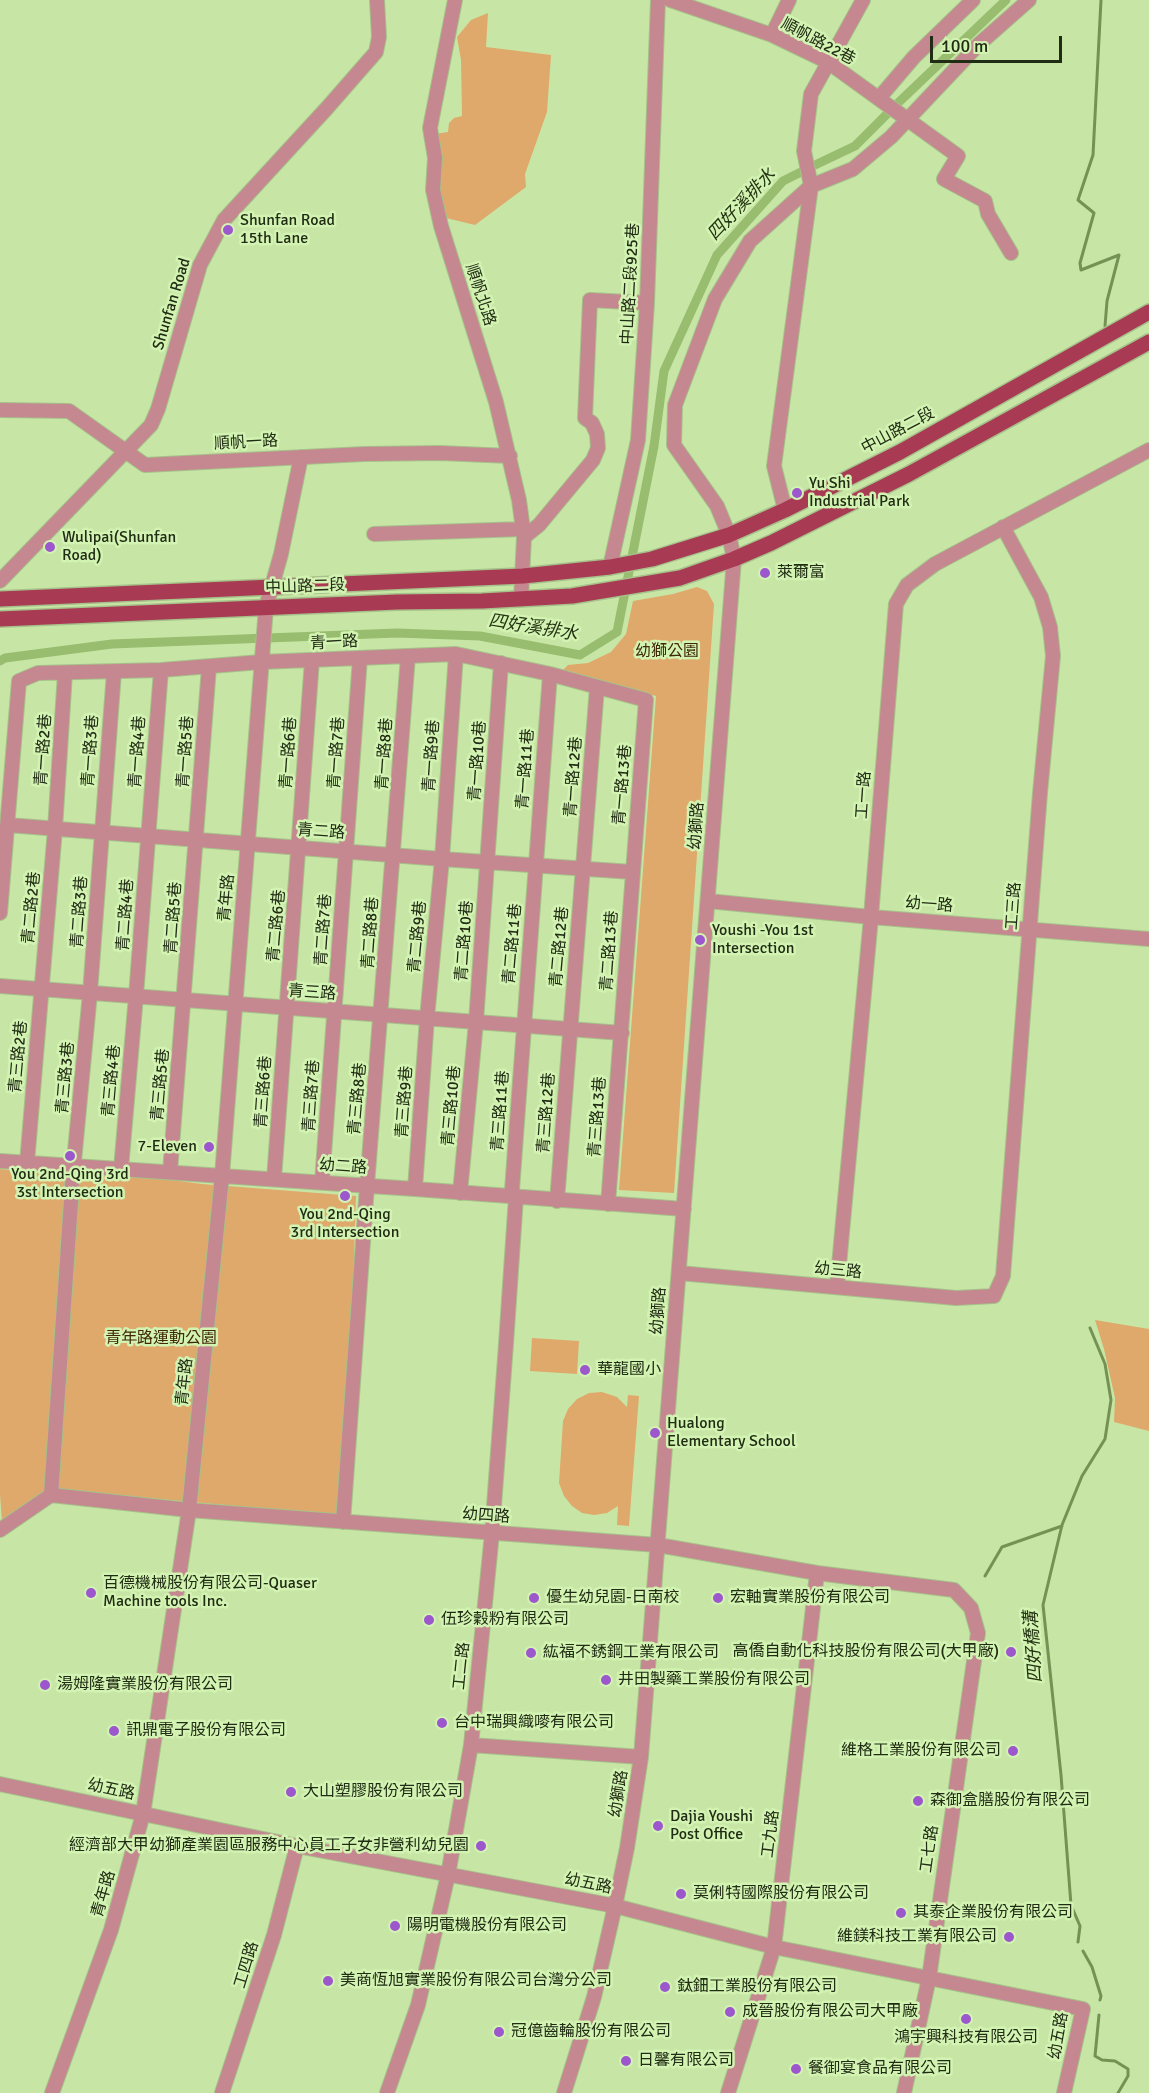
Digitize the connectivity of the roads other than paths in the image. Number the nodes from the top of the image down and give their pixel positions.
1 (377, 0) edge
2 (455, 0) edge
3 (658, 0) edge
4 (670, 0) edge
5 (789, 0) edge
6 (863, 0) edge
7 (973, 0) edge
8 (1029, 0) edge
9 (772, 35) junction
10 (828, 62) junction
11 (879, 98) junction
12 (907, 119) junction
13 (812, 186) junction
14 (1011, 254) dead end
15 (647, 303) junction
16 (1149, 312) edge
17 (1149, 342) edge
18 (1060, 362) junction
19 (1072, 385) junction
20 (0, 410) edge
21 (1149, 450) edge
22 (125, 452) junction
23 (510, 456) junction
24 (301, 457) junction
25 (785, 510) junction
26 (1003, 527) junction
27 (523, 533) junction
28 (374, 534) dead end
29 (729, 535) junction
30 (734, 559) junction
31 (610, 567) junction
32 (523, 576) junction
33 (0, 581) edge
34 (272, 588) junction
35 (0, 599) edge
36 (521, 599) junction
37 (266, 607) junction
38 (0, 619) edge
39 (456, 654) junction
40 (408, 656) junction
41 (360, 658) junction
42 (312, 660) junction
43 (261, 662) junction
44 (501, 663) junction
45 (208, 667) junction
46 (161, 670) junction
47 (114, 672) junction
48 (65, 673) junction
49 (550, 674) junction
50 (597, 687) junction
51 (646, 700) joint
52 (8, 825) junction
53 (55, 829) junction
54 (102, 833) junction
55 (148, 836) junction
56 (196, 840) junction
57 (248, 844) junction
58 (300, 847) junction
59 (346, 851) junction
60 (394, 855) junction
61 (442, 860) junction
62 (487, 862) junction
63 (536, 865) junction
64 (584, 869) junction
65 (632, 872) junction
66 (708, 901) junction
67 (0, 913) edge
68 (871, 917) junction
69 (1029, 930) junction
70 (1149, 939) edge
71 (0, 986) edge
72 (41, 989) junction
73 (90, 993) junction
74 (136, 996) junction
75 (184, 1000) junction
76 (235, 1005) junction
77 (286, 1008) junction
78 (334, 1011) junction
79 (381, 1014) junction
80 (427, 1018) junction
81 (476, 1022) junction
82 (523, 1025) junction
83 (570, 1029) junction
84 (622, 1033) junction
85 (0, 1161) edge
86 (27, 1163) junction
87 (75, 1166) junction
88 (121, 1169) junction
89 (170, 1172) junction
90 (222, 1176) junction
91 (274, 1179) junction
92 (322, 1182) junction
93 (367, 1186) junction
94 (415, 1189) junction
95 (460, 1193) junction
96 (516, 1197) junction
97 (556, 1201) junction
98 (608, 1204) junction
99 (684, 1209) junction
100 (679, 1273) junction
101 (837, 1287) junction
102 (994, 1296) joint
103 (51, 1495) junction
104 (189, 1510) junction
105 (343, 1521) junction
106 (0, 1530) edge
107 (492, 1533) junction
108 (658, 1545) junction
109 (817, 1573) junction
110 (971, 1608) joint
111 (471, 1745) junction
112 (641, 1757) junction
113 (0, 1784) edge
114 (143, 1814) junction
115 (297, 1846) junction
116 (448, 1875) junction
117 (615, 1906) junction
118 (774, 1947) junction
119 (929, 1978) junction
120 (52, 2093) edge
121 (222, 2093) edge
122 (387, 2093) edge
123 (564, 2093) edge
124 (728, 2093) edge
125 (904, 2093) edge
126 (1064, 2093) edge

1 - 22 street, Shunfan Road
2 - 23 street, 順帆北路
3 - 15 street, 中山路二段925巷
4 - 9 street, 順帆路22巷
5 - 9 street
6 - 10 street
7 - 11 street
8 - 12 street, 幼獅路
9 - 10 street, 順帆路22巷
10 - 11 street, 順帆路22巷
10 - 13 street
11 - 12 street, 順帆路22巷
12 - 13 street, 幼獅路
12 - 14 street, 順帆路22巷
13 - 25 street
13 - 29 street, 幼獅路
15 - 27 street
15 - 31 street, 中山路二段925巷
16 - 18 main road, 中山路二段
17 - 19 main road
18 - 19 main road
18 - 25 main road, 中山路二段
19 - 30 main road
20 - 22 street, 順帆一路
21 - 26 street, 工一路
22 - 24 street, 順帆一路
22 - 33 street, Shunfan Road
23 - 24 street, 順帆一路
23 - 27 street, 順帆北路
24 - 34 street, 青年路
25 - 29 main road, 中山路二段
26 - 68 street, 工一路
26 - 69 street, 工三路
27 - 28 street
27 - 32 street, 順帆北路
29 - 30 street, 幼獅路
29 - 31 main road, 中山路二段
30 - 36 main road, 中山路二段
30 - 66 street, 幼獅路
31 - 32 main road, 中山路二段
32 - 34 main road, 中山路二段
32 - 36 street, 順帆北路
34 - 35 main road, 中山路二段
34 - 37 street, 青年路
36 - 37 main road, 中山路二段
37 - 38 main road, 中山路二段
37 - 43 street, 青年路
39 - 40 street, 青一路
39 - 44 street, 青一路
39 - 61 street, 青一路9巷
40 - 41 street, 青一路
40 - 60 street, 青一路8巷
41 - 42 street, 青一路
41 - 59 street, 青一路7巷
42 - 43 street, 青一路
42 - 58 street, 青一路6巷
43 - 45 street, 青一路
43 - 57 street, 青年路
44 - 49 street, 青一路
44 - 62 street, 青一路10巷
45 - 46 street, 青一路
45 - 56 street, 青一路5巷
46 - 47 street, 青一路
46 - 55 street, 青一路4巷
47 - 48 street, 青一路
47 - 54 street, 青一路3巷
48 - 52 street, 青一路
48 - 53 street, 青一路2巷
49 - 50 street, 青一路
49 - 63 street, 青一路11巷
50 - 51 street, 青一路
50 - 64 street, 青一路12巷
51 - 65 street, 青一路13巷
52 - 53 street, 青二路
52 - 67 street
53 - 54 street, 青二路
53 - 72 street, 青二路2巷
54 - 55 street, 青二路
54 - 73 street, 青二路3巷
55 - 56 street, 青二路
55 - 74 street, 青二路4巷
56 - 57 street, 青二路
56 - 75 street, 青二路5巷
57 - 58 street, 青二路
57 - 76 street, 青年路
58 - 59 street, 青二路
58 - 77 street, 青二路6巷
59 - 60 street, 青二路
59 - 78 street, 青二路7巷
60 - 61 street, 青二路
60 - 79 street, 青二路8巷
61 - 62 street, 青二路
61 - 80 street, 青二路9巷
62 - 63 street, 青二路
62 - 81 street, 青二路10巷
63 - 64 street, 青二路
63 - 82 street, 青二路11巷
64 - 65 street, 青二路
64 - 83 street, 青二路12巷
65 - 84 street, 青二路13巷
66 - 68 street, 幼一路
66 - 99 street, 幼獅路
68 - 69 street, 幼一路
68 - 101 street, 工一路
69 - 70 street, 幼一路
69 - 102 street, 工三路
71 - 72 street, 青三路
72 - 73 street, 青三路
72 - 86 street, 青三路2巷
73 - 74 street, 青三路
73 - 87 street, 青三路3巷
74 - 75 street, 青三路
74 - 88 street, 青三路4巷
75 - 76 street, 青三路
75 - 89 street, 青三路5巷
76 - 77 street, 青三路
76 - 90 street, 青年路
77 - 78 street, 青三路
77 - 91 street, 青三路6巷
78 - 79 street, 青三路
78 - 92 street, 青三路7巷
79 - 80 street, 青三路
79 - 93 street, 青三路8巷
80 - 81 street, 青三路
80 - 94 street, 青三路9巷
81 - 82 street, 青三路
81 - 95 street, 青三路10巷
82 - 83 street, 青三路
82 - 96 street, 青三路11巷
83 - 84 street, 青三路
83 - 97 street, 青三路12巷
84 - 98 street, 青三路13巷
85 - 86 street, 幼二路
86 - 87 street, 幼二路
87 - 88 street, 幼二路
87 - 103 street, 青三路3巷
88 - 89 street, 幼二路
89 - 90 street, 幼二路
90 - 91 street, 幼二路
90 - 104 street, 青年路
91 - 92 street, 幼二路
92 - 93 street, 幼二路
93 - 94 street, 幼二路
93 - 105 street, 青三路8巷
94 - 95 street, 幼二路
95 - 96 street, 幼二路
96 - 97 street, 幼二路
96 - 107 street, 工二路
97 - 98 street, 幼二路
98 - 99 street, 幼二路
99 - 100 street, 幼獅路
100 - 101 street, 幼三路
100 - 108 street, 幼獅路
101 - 102 street, 幼三路
103 - 104 street, 幼四路
103 - 106 street
104 - 105 street, 幼四路
104 - 114 street, 青年路
105 - 107 street, 幼四路
107 - 108 street, 幼四路
107 - 111 street, 工二路
108 - 109 street, 幼四路
108 - 112 street, 幼獅路
109 - 110 street, 幼四路
109 - 118 street, 工九路
110 - 119 street, 工七路
111 - 112 street
111 - 116 street, 工二路
112 - 117 street, 幼獅路
113 - 114 street, 幼五路
114 - 115 street, 幼五路
114 - 120 street, 青年路
115 - 116 street, 幼五路
115 - 121 street, 工四路
116 - 117 street, 幼五路
116 - 122 street, 工二路
117 - 118 street, 幼五路
117 - 123 street, 幼獅路
118 - 119 street, 幼五路
118 - 124 street, 工九路
119 - 125 street, 工七路
119 - 126 street, 幼五路

